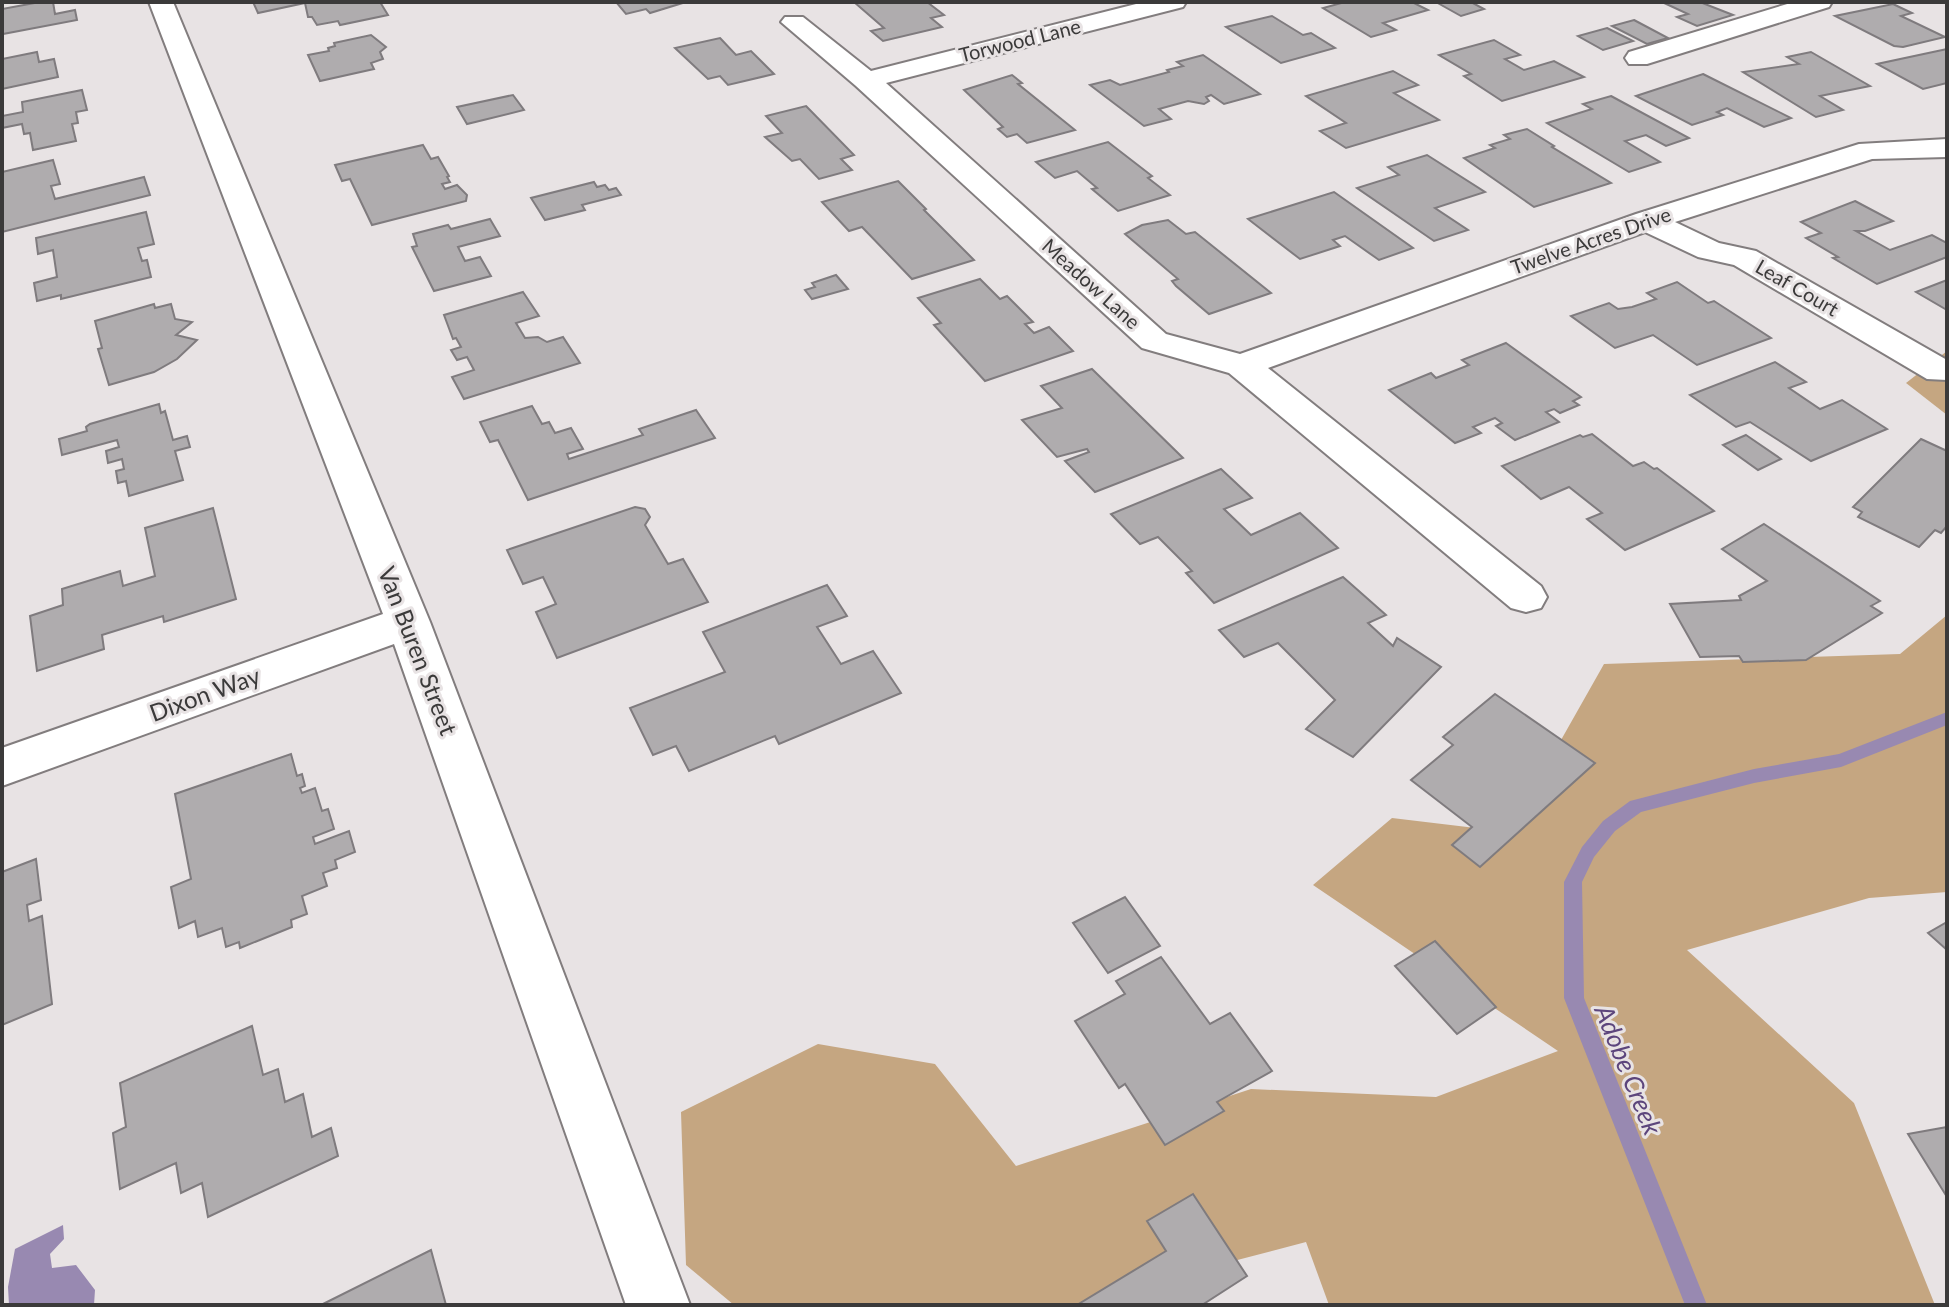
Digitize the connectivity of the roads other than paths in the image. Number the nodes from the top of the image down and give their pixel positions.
1 (161, 2) edge
2 (1174, 2) edge
3 (1820, 2) edge
4 (1136, 6) edge
5 (794, 22) dead end
6 (1638, 58) dead end
7 (866, 80) junction
8 (1947, 148) edge
9 (1694, 206) junction
10 (1647, 221) junction
11 (1745, 258) junction
12 (1242, 365) junction
13 (1940, 371) dead end
14 (1526, 597) dead end
15 (408, 622) junction
16 (2, 767) edge
17 (658, 1305) edge

1 - 15 street, Van Buren Street
2 - 4 street, Torwood Lane
3 - 6 street
4 - 7 street, Torwood Lane
5 - 7 street, Meadow Lane
7 - 12 street, Meadow Lane
8 - 9 street, Twelve Acres Drive
9 - 10 street, Twelve Acres Drive
9 - 11 street
10 - 11 street, Leaf Court
10 - 12 street, Twelve Acres Drive
11 - 13 street, Leaf Court
12 - 14 street, Meadow Lane
15 - 16 street, Dixon Way
15 - 17 street, Van Buren Street

